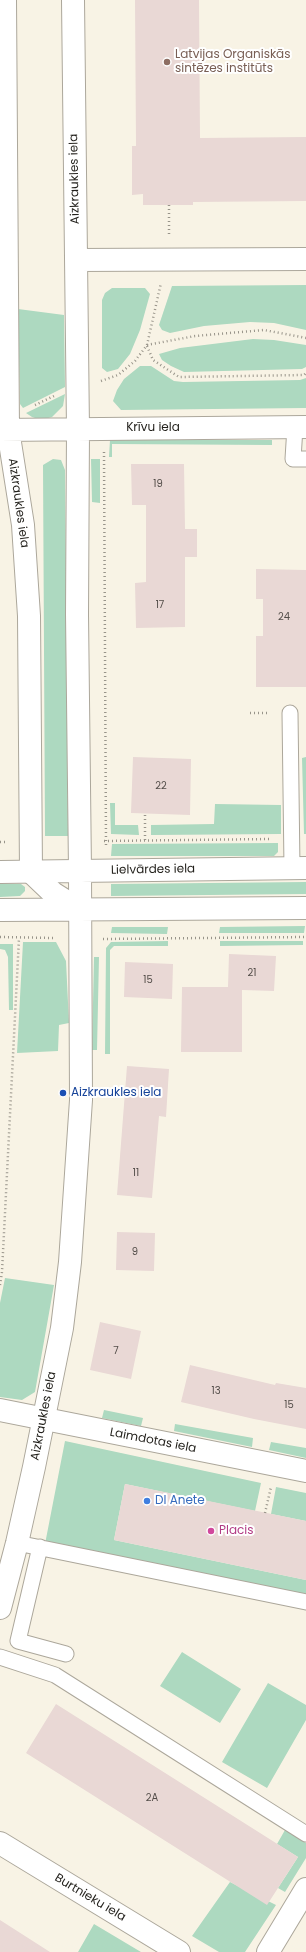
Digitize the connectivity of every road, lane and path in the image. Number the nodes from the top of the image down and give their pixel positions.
1 (5, 0) edge
2 (73, 0) edge
3 (169, 205) dead end
4 (306, 259) edge
5 (76, 260) junction
6 (166, 260) junction
7 (306, 338) edge
8 (147, 345) junction
9 (306, 373) edge
10 (96, 383) dead end
11 (58, 395) dead end
12 (31, 407) dead end
13 (300, 427) edge
14 (78, 429) junction
15 (4, 430) edge
16 (104, 445) dead end
17 (306, 459) edge
18 (290, 713) dead end
19 (145, 814) dead end
20 (292, 839) junction
21 (106, 840) junction
22 (145, 840) junction
23 (101, 841) dead end
24 (299, 868) edge
25 (80, 871) junction
26 (0, 872) edge
27 (31, 872) junction
28 (306, 908) edge
29 (0, 910) edge
30 (80, 910) junction
31 (0, 937) edge
32 (306, 937) edge
33 (19, 938) junction
34 (54, 938) dead end
35 (102, 939) dead end
36 (0, 1285) edge
37 (0, 1410) edge
38 (43, 1419) junction
39 (306, 1471) edge
40 (17, 1543) junction
41 (40, 1547) junction
42 (1, 1600) edge
43 (306, 1602) edge
44 (66, 1654) dead end
45 (0, 1657) edge
46 (306, 1834) edge
47 (0, 1843) edge
48 (306, 1889) edge
49 (179, 1952) edge
50 (268, 1952) edge

1 - 15 street, Aizkraukles iela
2 - 5 street, Aizkraukles iela
3 - 6 path
4 - 6 street
5 - 6 street
5 - 14 street, Aizkraukles iela
6 - 8 path
7 - 8 path
8 - 9 path
8 - 10 path
11 - 12 path
13 - 14 street, Krīvu iela
13 - 17 lane
14 - 15 street, Krīvu iela
14 - 25 street, Aizkraukles iela
15 - 27 street, Aizkraukles iela
16 - 21 path
18 - 20 lane
19 - 22 path
20 - 22 path
20 - 24 lane
21 - 22 path
21 - 23 path
24 - 25 street, Lielvārdes iela
25 - 27 street, Lielvārdes iela
25 - 30 street, Aizkraukles iela
26 - 27 street, Lielvārdes iela
27 - 30 street
28 - 30 street
29 - 30 street
30 - 38 street, Aizkraukles iela
31 - 33 path
32 - 35 path
33 - 34 path
33 - 36 path
37 - 38 street, Laimdotas iela
38 - 39 street, Laimdotas iela
38 - 40 street, Aizkraukles iela
40 - 41 lane
40 - 42 street, Aizkraukles iela
41 - 43 lane
41 - 44 lane
45 - 46 lane
47 - 49 street, Burtnieku iela
48 - 50 street

